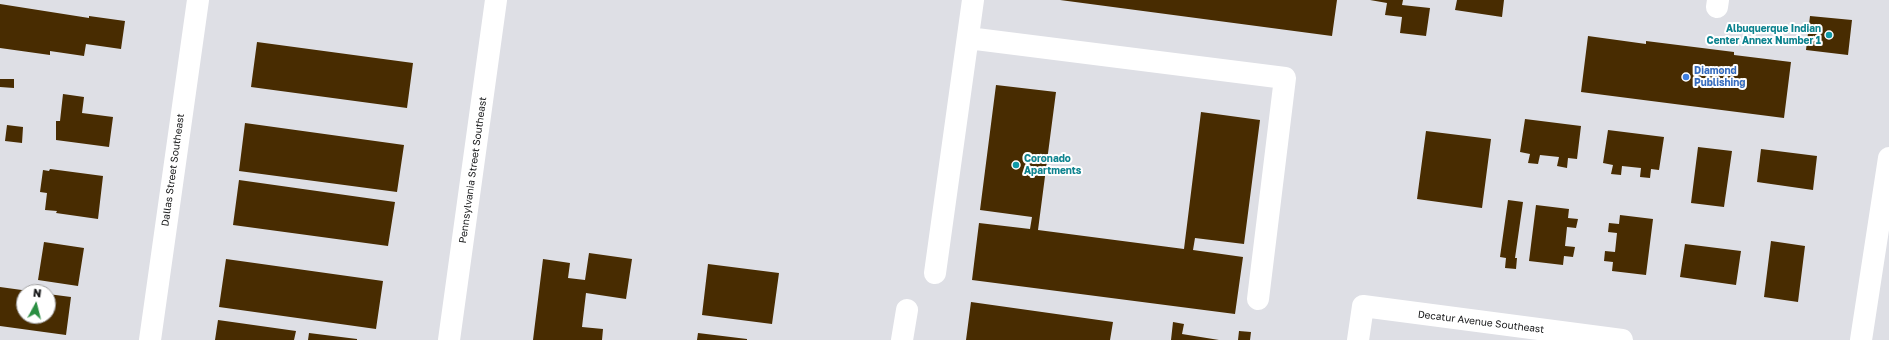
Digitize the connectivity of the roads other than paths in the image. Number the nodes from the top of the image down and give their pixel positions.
1 (198, 0) edge
2 (496, 0) edge
3 (973, 0) edge
4 (968, 38) junction
5 (1889, 158) edge
6 (934, 273) dead end
7 (1258, 299) dead end
8 (907, 310) dead end
9 (150, 340) edge
10 (449, 340) edge
11 (902, 340) edge
12 (1358, 340) edge
13 (1622, 340) edge
14 (1861, 340) edge

1 - 9 street, Dallas Street Southeast
2 - 10 street, Pennsylvania Street Southeast
3 - 4 street
4 - 6 street
4 - 7 street
5 - 14 street
8 - 11 street
12 - 13 street, Decatur Avenue Southeast

